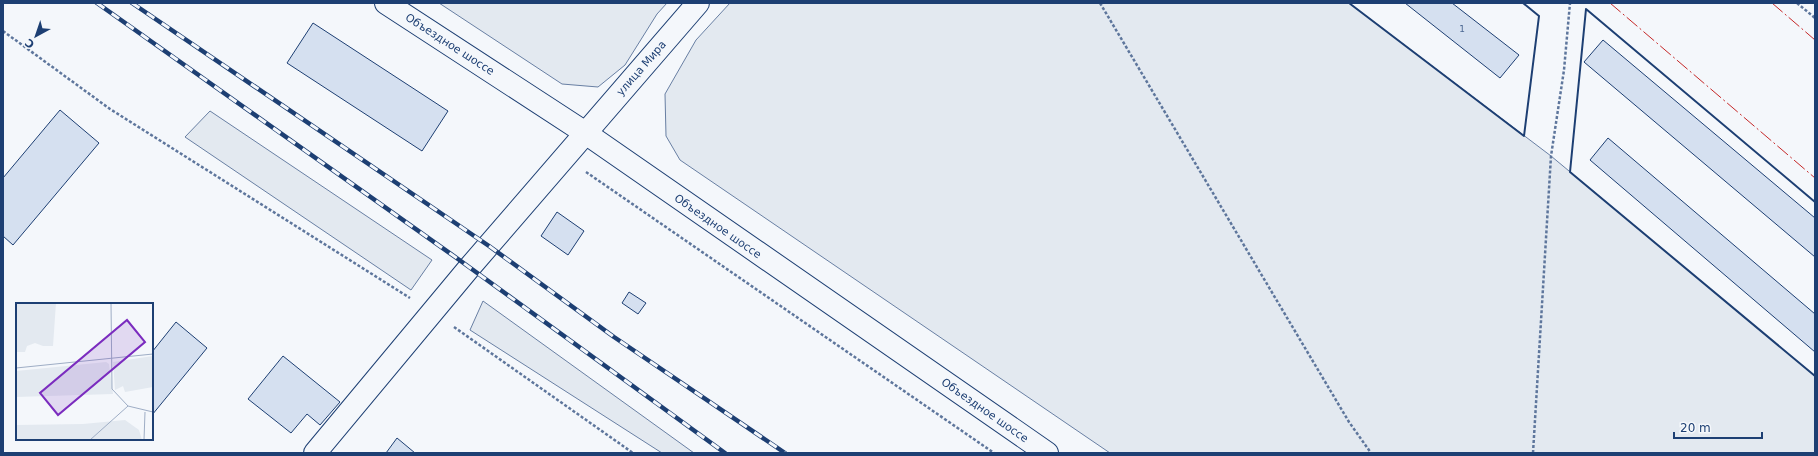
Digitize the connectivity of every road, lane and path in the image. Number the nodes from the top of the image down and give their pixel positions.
1 (386, 3) edge
2 (698, 3) edge
3 (1100, 3) edge
4 (1570, 3) edge
5 (1797, 3) edge
6 (1815, 18) edge
7 (3, 30) edge
8 (584, 132) junction
9 (585, 171) dead end
10 (432, 312) junction
11 (315, 453) edge
12 (633, 453) edge
13 (994, 453) edge
14 (1047, 453) edge
15 (1371, 453) edge
16 (1533, 453) edge

1 - 8 main road, Объездное шоссе
2 - 8 main road, улица Мира
3 - 15 path
4 - 16 path
5 - 6 path
7 - 10 path
8 - 10 main road, улица Мира
8 - 14 main road, Объездное шоссе
9 - 13 path
10 - 11 main road, улица Мира
10 - 12 path

